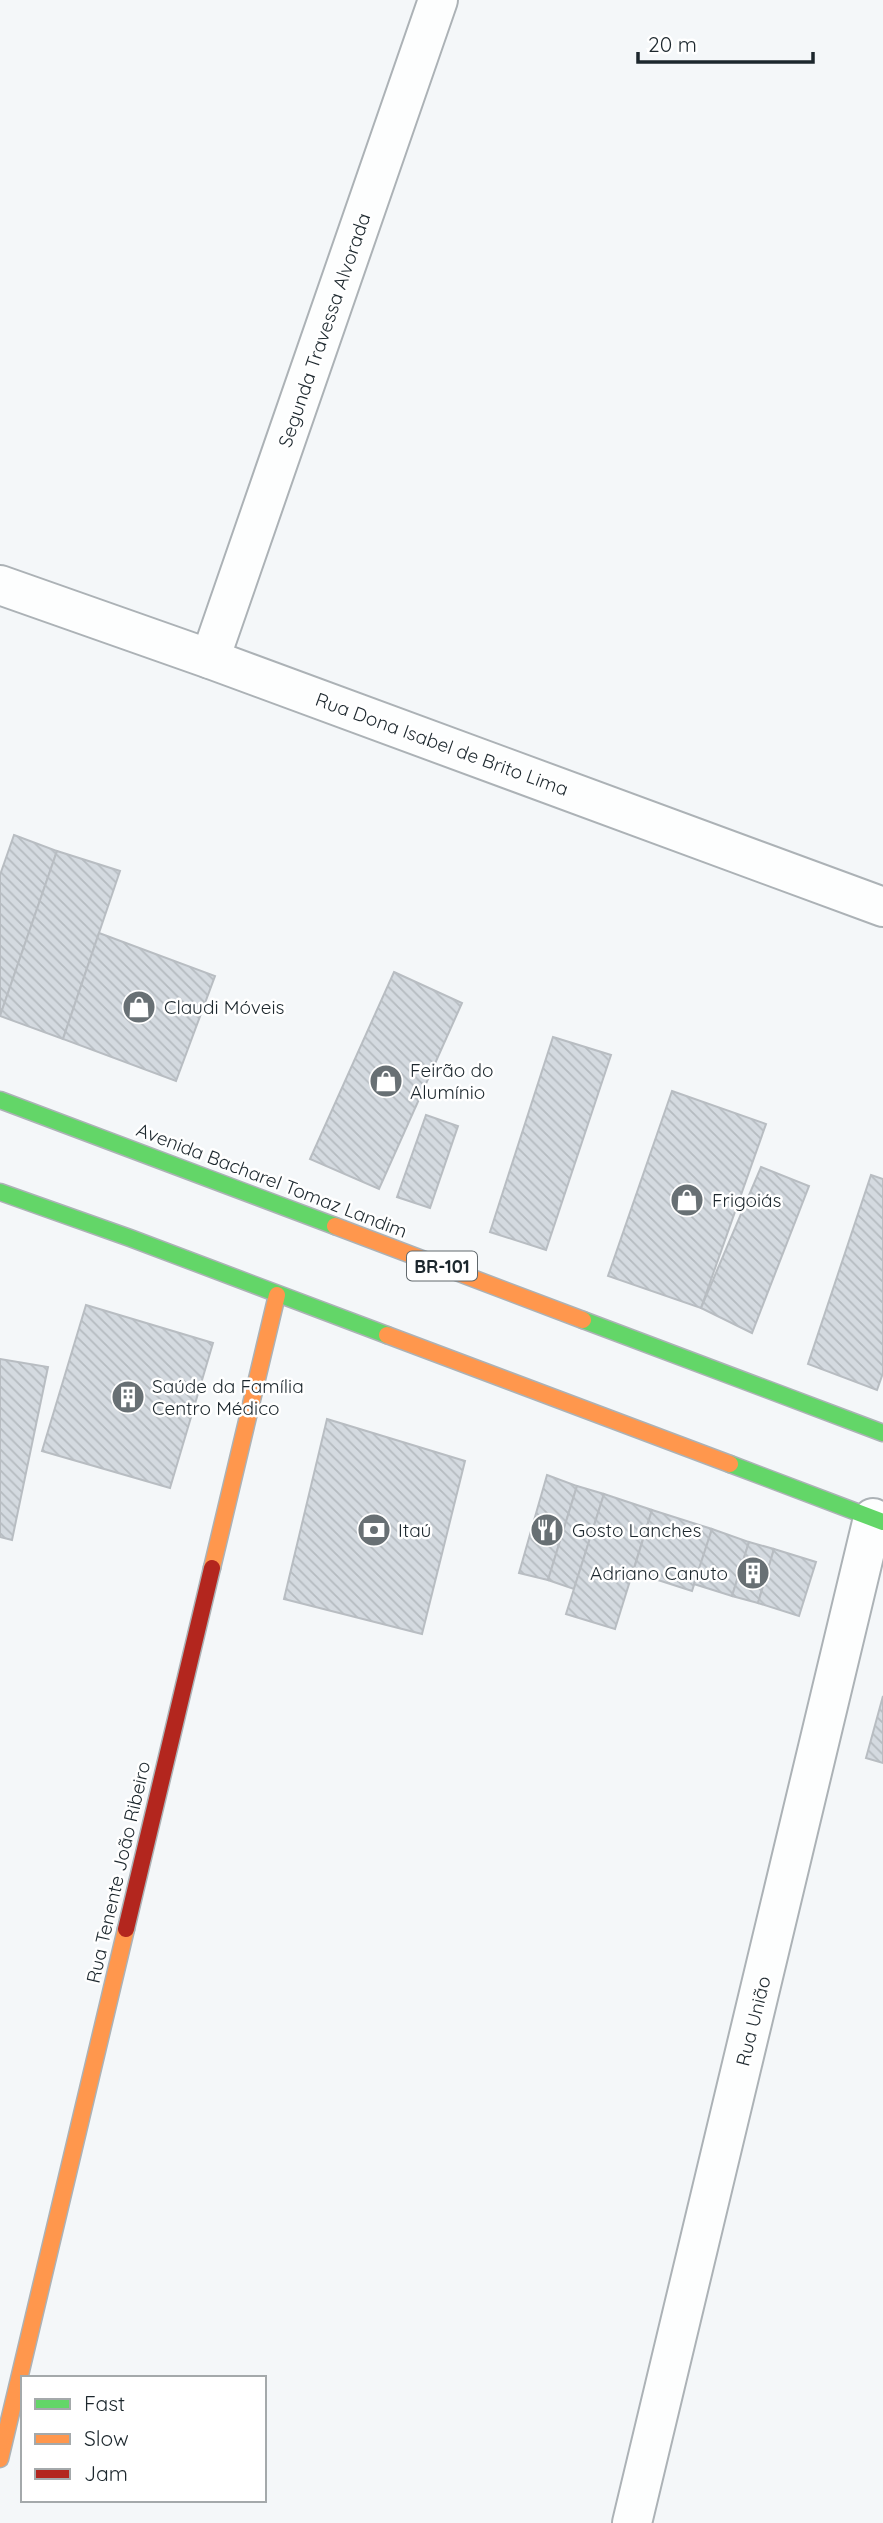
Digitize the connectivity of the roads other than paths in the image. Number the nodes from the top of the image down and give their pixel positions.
1 (439, 0) edge
2 (0, 585) edge
3 (210, 659) junction
4 (883, 907) edge
5 (0, 1100) edge
6 (0, 1192) edge
7 (277, 1295) junction
8 (883, 1433) edge
9 (878, 1520) edge
10 (0, 2459) edge
11 (632, 2523) edge

1 - 3 street, Segunda Travessa Alvorada
2 - 3 street, Rua Dona Isabel de Brito Lima
3 - 4 street, Rua Dona Isabel de Brito Lima
5 - 8 main road, Avenida Bacharel Tomaz Landim / BR-101
6 - 7 main road
7 - 9 main road
7 - 10 main road, Rua Tenente João Ribeiro
9 - 11 street, Rua União

